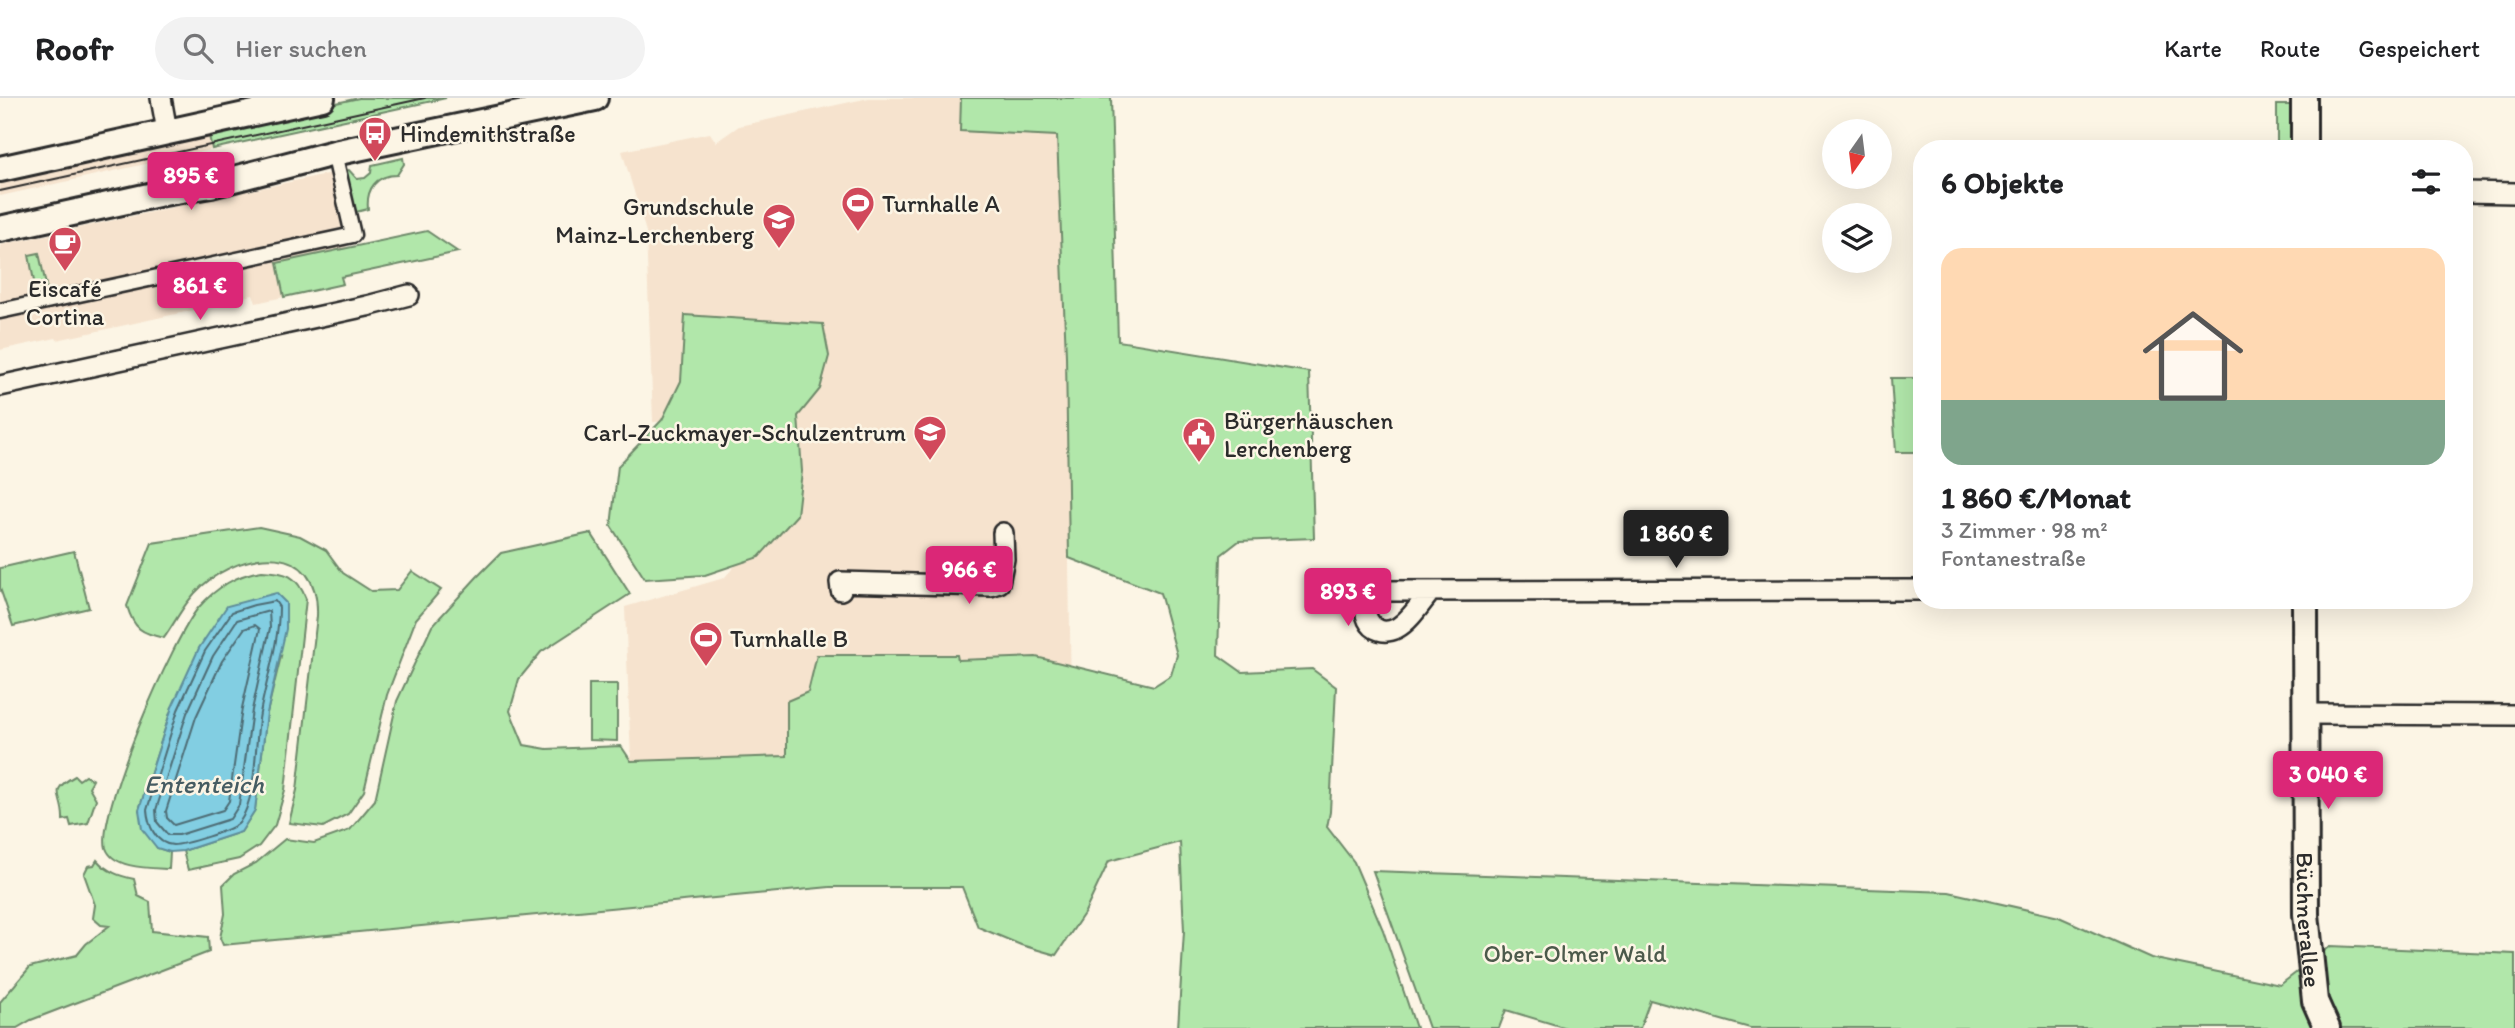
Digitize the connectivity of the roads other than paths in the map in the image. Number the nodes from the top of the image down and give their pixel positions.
1 (161, 98) edge
2 (322, 98) edge
3 (595, 98) edge
4 (2304, 98) edge
5 (167, 131) junction
6 (2304, 140) edge
7 (334, 153) junction
8 (0, 168) edge
9 (2473, 193) edge
10 (2514, 195) edge
11 (0, 229) edge
12 (409, 295) dead end
13 (0, 311) edge
14 (0, 386) edge
15 (1003, 533) dead end
16 (841, 590) dead end
17 (1913, 590) edge
18 (1431, 591) dead end
19 (2305, 609) edge
20 (2306, 714) junction
21 (2515, 715) edge
22 (2327, 1028) edge

1 - 5 street
2 - 5 street
3 - 7 street
4 - 6 street
5 - 8 street
7 - 11 street
7 - 13 street
9 - 10 street
12 - 14 street
15 - 16 street
17 - 18 street
19 - 20 street, Büchnerallee
20 - 21 street
20 - 22 street, Büchnerallee

